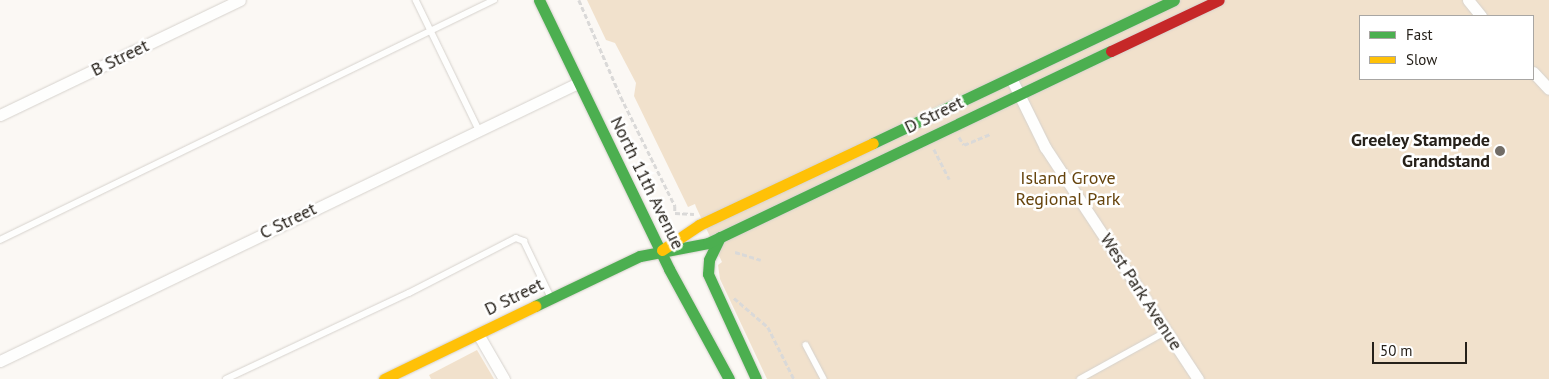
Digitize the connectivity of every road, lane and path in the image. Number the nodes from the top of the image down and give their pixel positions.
1 (240, 0) edge
2 (416, 0) edge
3 (494, 0) edge
4 (539, 0) edge
5 (579, 0) edge
6 (1174, 0) edge
7 (1219, 0) edge
8 (1468, 0) edge
9 (1480, 15) edge
10 (431, 31) junction
11 (1534, 73) edge
12 (1010, 78) junction
13 (578, 83) junction
14 (1549, 89) edge
15 (1020, 99) junction
16 (0, 115) edge
17 (479, 130) junction
18 (958, 134) dead end
19 (990, 134) dead end
20 (932, 146) dead end
21 (949, 179) dead end
22 (695, 216) dead end
23 (720, 237) junction
24 (0, 240) edge
25 (661, 251) junction
26 (735, 252) dead end
27 (761, 260) dead end
28 (730, 295) dead end
29 (552, 298) junction
30 (1167, 331) junction
31 (478, 334) junction
32 (806, 345) dead end
33 (0, 361) edge
34 (226, 379) edge
35 (384, 379) edge
36 (504, 379) edge
37 (729, 379) edge
38 (756, 379) edge
39 (794, 379) edge
40 (824, 379) edge
41 (1080, 379) edge
42 (1198, 379) edge

1 - 16 street, B Street
2 - 10 lane
3 - 10 lane
4 - 13 street, North 11th Avenue
5 - 22 path
6 - 12 street, D Street
7 - 15 street, D Street
8 - 9 street
10 - 17 lane
10 - 24 lane
11 - 14 street
12 - 15 street, West Park Avenue
12 - 25 street, D Street
13 - 17 street, C Street
13 - 25 street, North 11th Avenue
15 - 23 street, D Street
15 - 30 street, West Park Avenue
17 - 33 street, C Street
18 - 19 path
20 - 21 path
23 - 25 street, D Street
23 - 38 street
25 - 29 street, D Street
25 - 37 street, North 11th Avenue
26 - 27 path
28 - 39 path
29 - 31 street, D Street
29 - 34 lane
30 - 41 lane
30 - 42 street, West Park Avenue
31 - 35 street, D Street
31 - 36 street
32 - 40 lane

